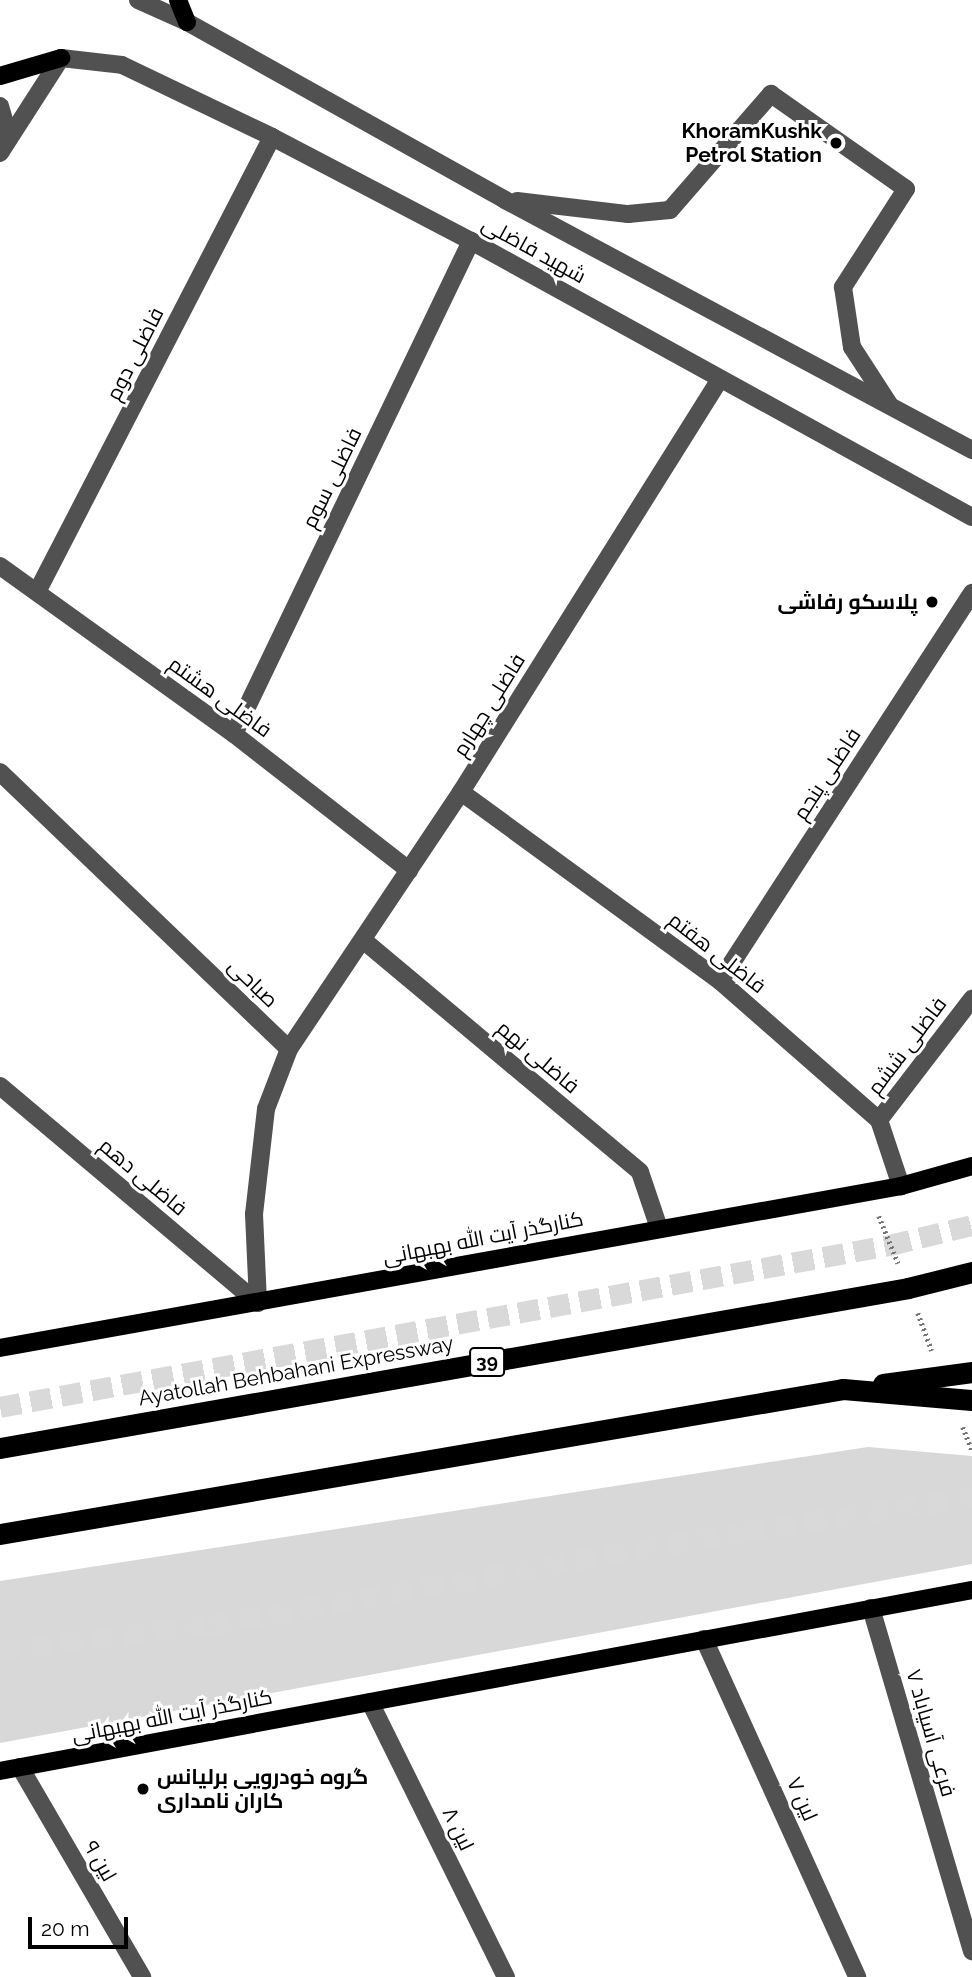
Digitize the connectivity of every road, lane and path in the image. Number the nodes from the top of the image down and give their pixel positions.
1 (138, 0) edge
2 (178, 0) edge
3 (187, 22) junction
4 (61, 58) junction
5 (0, 76) edge
6 (0, 106) edge
7 (272, 136) junction
8 (1, 151) edge
9 (505, 200) junction
10 (471, 241) junction
11 (719, 380) junction
12 (891, 407) junction
13 (972, 450) edge
14 (972, 517) edge
15 (0, 566) edge
16 (37, 592) junction
17 (972, 593) edge
18 (234, 734) junction
19 (0, 772) edge
20 (461, 792) junction
21 (408, 870) junction
22 (363, 940) junction
23 (720, 981) junction
24 (972, 999) edge
25 (289, 1049) junction
26 (0, 1086) edge
27 (879, 1120) junction
28 (972, 1166) edge
29 (901, 1186) junction
30 (868, 1189) junction
31 (659, 1228) junction
32 (972, 1272) edge
33 (908, 1288) junction
34 (258, 1303) junction
35 (0, 1348) edge
36 (972, 1372) edge
37 (943, 1376) junction
38 (843, 1390) junction
39 (972, 1400) edge
40 (0, 1448) edge
41 (972, 1451) edge
42 (0, 1534) edge
43 (972, 1590) edge
44 (870, 1608) junction
45 (704, 1639) junction
46 (370, 1702) junction
47 (20, 1767) junction
48 (0, 1771) edge
49 (972, 1951) edge
50 (142, 1977) edge
51 (506, 1977) edge
52 (857, 1977) edge

1 - 3 street, شهید فاضلی
2 - 3 main road
3 - 9 street, شهید فاضلی
4 - 5 main road
4 - 7 street, شهید فاضلی
4 - 8 street
6 - 8 street
7 - 10 street, شهید فاضلی
7 - 16 street, فاضلی دوم
9 - 12 street, شهید فاضلی
9 - 12 street
10 - 11 street, شهید فاضلی
10 - 18 street, فاضلی سوم
11 - 14 street, شهید فاضلی
11 - 20 street, فاضلی چهارم
12 - 13 street, شهید فاضلی
15 - 16 street, فاضلی هشتم
16 - 18 street, فاضلی هشتم
17 - 23 street, فاضلی پنجم
18 - 21 street, فاضلی هشتم
19 - 25 street, صباحی
20 - 21 street, فاضلی چهارم
20 - 23 street, فاضلی هفتم
21 - 22 street, فاضلی چهارم
22 - 25 street, فاضلی چهارم
22 - 31 street, فاضلی نهم
23 - 27 street, فاضلی هفتم
24 - 27 street, فاضلی ششم
25 - 34 street
26 - 34 street, فاضلی دهم
27 - 29 street
28 - 29 main road, کنارگذر آیت الله بهبهانی
29 - 30 main road, کنارگذر آیت الله بهبهانی
30 - 31 main road, کنارگذر آیت الله بهبهانی
30 - 33 path
31 - 34 main road, کنارگذر آیت الله بهبهانی
32 - 33 highway, Ayatollah Behbahani Expressway / 39
33 - 37 path
33 - 40 highway, Ayatollah Behbahani Expressway / 39
34 - 35 main road, کنارگذر آیت الله بهبهانی
36 - 37 highway
37 - 38 highway
37 - 41 path
38 - 39 highway
38 - 42 highway
43 - 44 main road, کنارگذر آیت الله بهبهانی
44 - 45 main road, کنارگذر آیت الله بهبهانی
44 - 49 street, ۷ فرعی آسیاباد
45 - 46 main road, کنارگذر آیت الله بهبهانی
45 - 52 street, لین ۷
46 - 47 main road, کنارگذر آیت الله بهبهانی
46 - 51 street, لین ۸
47 - 48 main road, کنارگذر آیت الله بهبهانی
47 - 50 street, لین ۹

